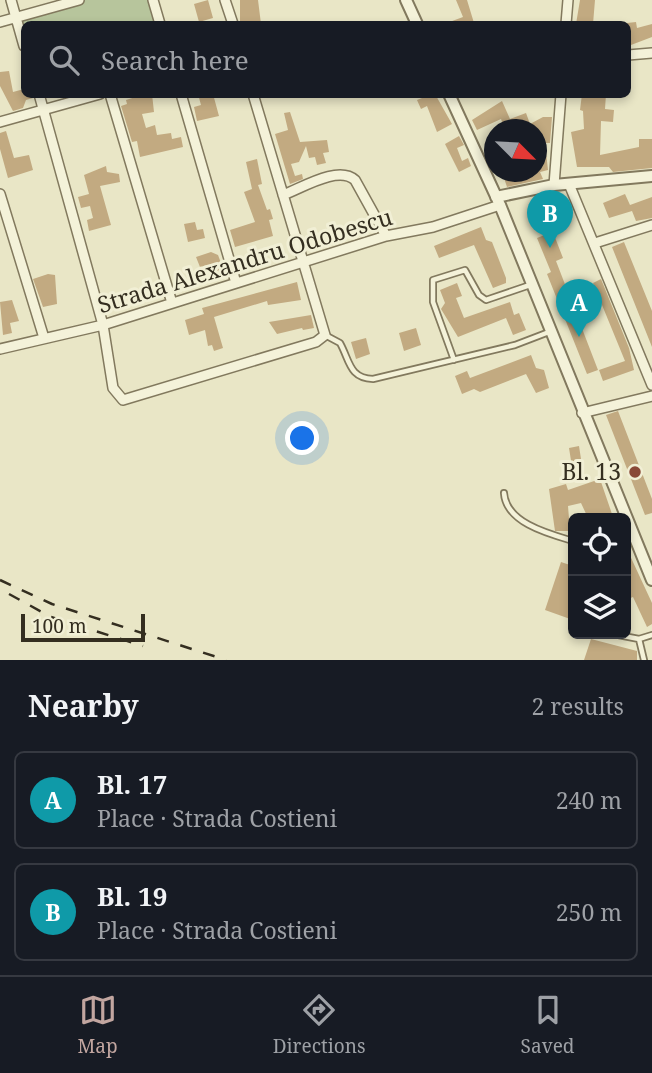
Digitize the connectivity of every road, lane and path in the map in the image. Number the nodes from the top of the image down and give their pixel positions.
1 (11, 0) edge
2 (79, 0) edge
3 (153, 0) edge
4 (225, 0) edge
5 (568, 0) edge
6 (409, 1) edge
7 (16, 17) junction
8 (159, 21) edge
9 (232, 21) edge
10 (416, 21) edge
11 (566, 21) edge
12 (0, 22) edge
13 (21, 35) edge
14 (652, 52) edge
15 (631, 55) edge
16 (40, 98) edge
17 (86, 98) edge
18 (111, 98) edge
19 (182, 98) edge
20 (254, 98) edge
21 (451, 98) edge
22 (561, 98) edge
23 (43, 110) junction
24 (0, 122) edge
25 (652, 176) edge
26 (569, 184) junction
27 (554, 186) junction
28 (0, 194) edge
29 (283, 195) junction
30 (498, 201) junction
31 (652, 225) edge
32 (386, 236) junction
33 (595, 243) junction
34 (304, 261) junction
35 (236, 283) junction
36 (531, 285) junction
37 (172, 303) junction
38 (103, 325) junction
39 (549, 332) junction
40 (325, 335) junction
41 (44, 338) junction
42 (0, 349) edge
43 (454, 360) junction
44 (652, 385) edge
45 (652, 396) edge
46 (582, 413) junction
47 (504, 493) dead end
48 (568, 539) edge
49 (652, 580) edge
50 (652, 635) edge
51 (631, 638) edge
52 (639, 639) junction
53 (644, 660) edge

1 - 7 street
2 - 7 street
3 - 8 street
4 - 9 street
5 - 11 street
6 - 10 street
7 - 12 street
7 - 13 street
14 - 15 street
16 - 23 street
17 - 23 street
18 - 37 street
19 - 35 street
20 - 29 street
21 - 30 street
22 - 27 street
23 - 24 street
23 - 38 street
25 - 26 street
26 - 27 street
26 - 33 street
27 - 30 street
28 - 41 street
29 - 32 street
29 - 34 street
30 - 32 street, Strada Alexandru Odobescu
30 - 36 street
31 - 33 street
32 - 34 street, Strada Alexandru Odobescu
33 - 44 street
34 - 35 street, Strada Alexandru Odobescu
34 - 40 street
35 - 37 street, Strada Alexandru Odobescu
36 - 39 street
36 - 43 lane
37 - 38 street, Strada Alexandru Odobescu
38 - 40 street
38 - 41 street, Strada Alexandru Odobescu
39 - 43 lane
39 - 46 street
40 - 43 lane
41 - 42 street, Strada Alexandru Odobescu
45 - 46 street
46 - 49 street
47 - 48 lane
50 - 52 lane
51 - 52 lane
52 - 53 lane

